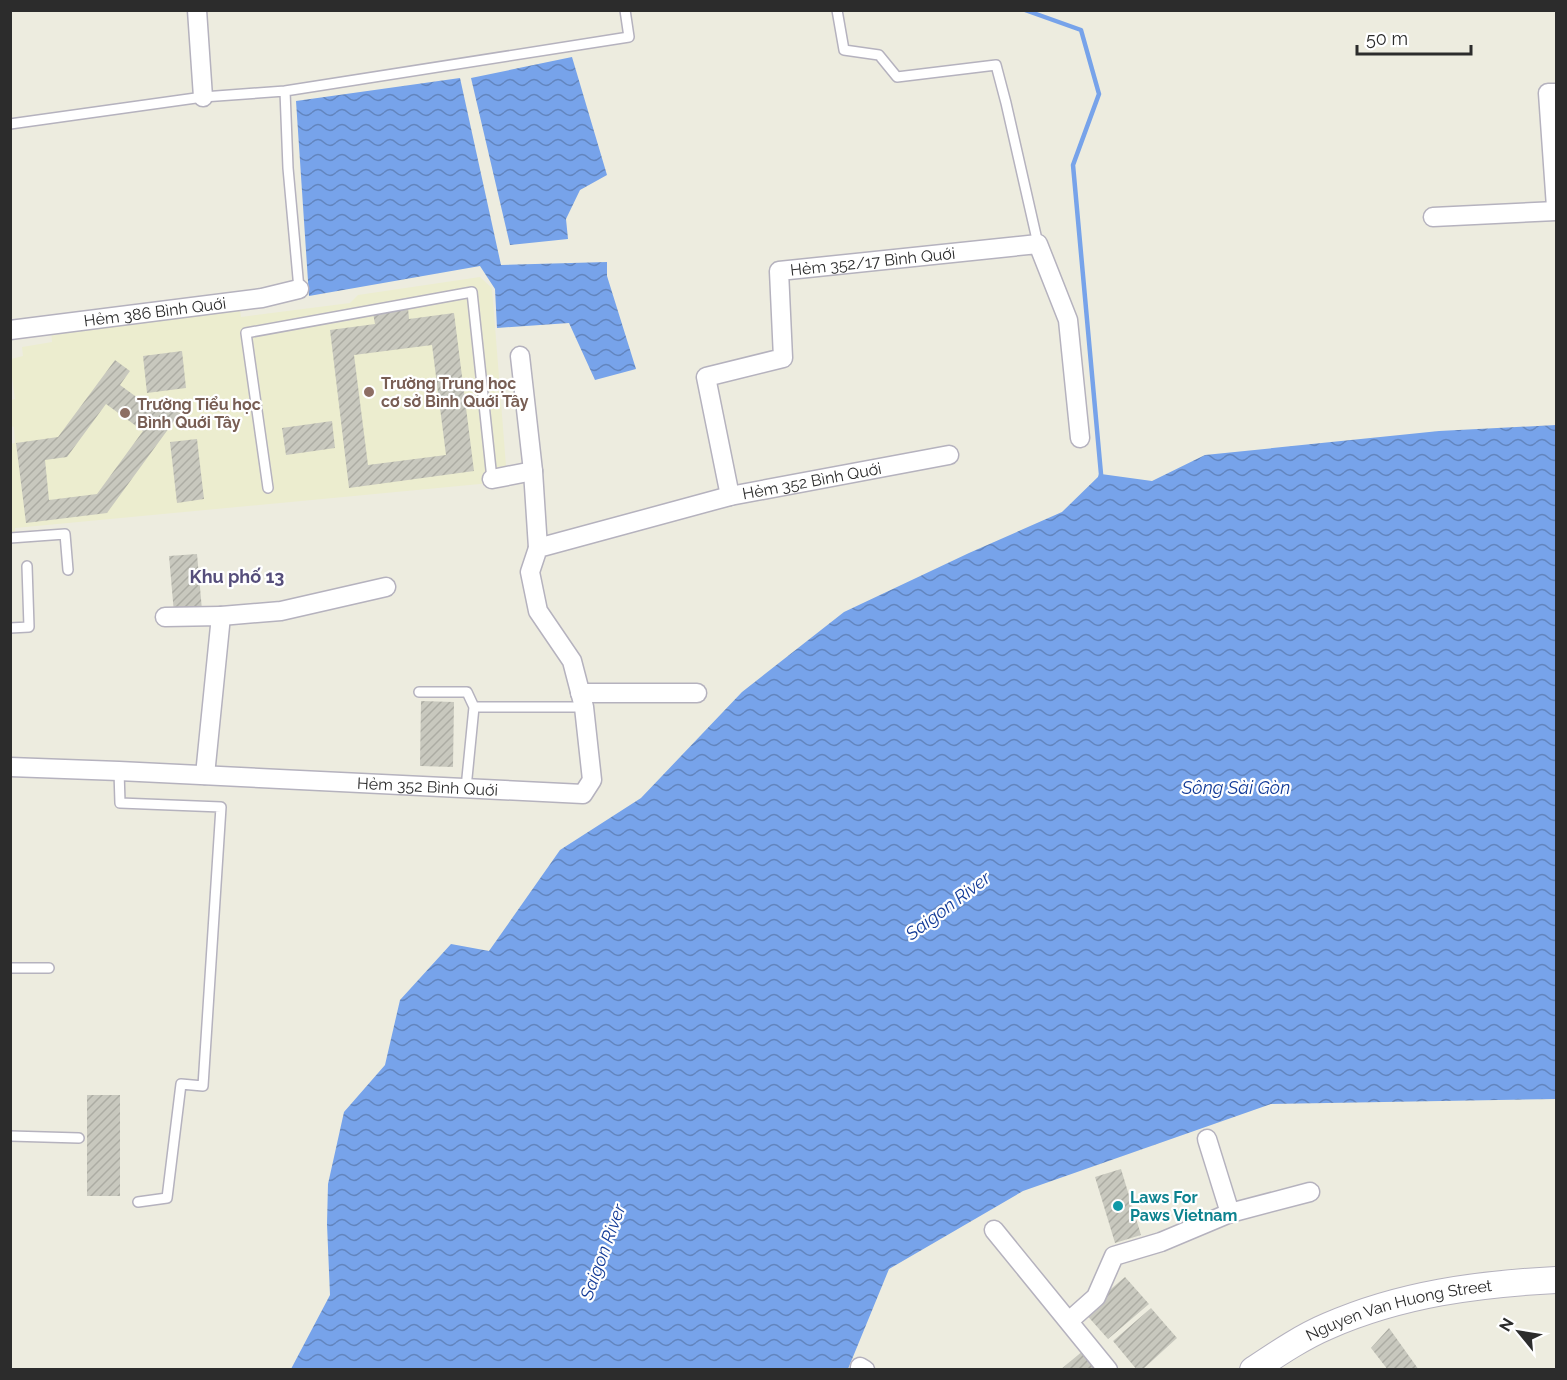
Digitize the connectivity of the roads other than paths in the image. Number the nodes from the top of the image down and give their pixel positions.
1 (197, 10) edge
2 (625, 10) edge
3 (837, 10) edge
4 (285, 91) junction
5 (1557, 93) edge
6 (203, 98) junction
7 (10, 124) edge
8 (1557, 209) edge
9 (1433, 217) dead end
10 (1038, 244) junction
11 (299, 289) joint
12 (10, 330) edge
13 (520, 356) dead end
14 (1080, 438) dead end
15 (949, 455) dead end
16 (533, 471) junction
17 (492, 479) joint
18 (268, 488) dead end
19 (730, 496) junction
20 (10, 538) edge
21 (538, 548) junction
22 (27, 566) dead end
23 (68, 570) dead end
24 (386, 587) dead end
25 (220, 616) junction
26 (165, 617) dead end
27 (10, 628) edge
28 (420, 692) dead end
29 (697, 693) dead end
30 (582, 700) junction
31 (474, 707) junction
32 (10, 766) edge
33 (120, 771) junction
34 (205, 775) junction
35 (466, 788) junction
36 (10, 968) edge
37 (49, 968) dead end
38 (10, 1136) edge
39 (79, 1138) dead end
40 (1207, 1139) dead end
41 (1310, 1192) dead end
42 (138, 1202) dead end
43 (1230, 1213) junction
44 (994, 1230) dead end
45 (1557, 1280) edge
46 (1068, 1321) junction
47 (1108, 1370) edge
48 (1253, 1370) edge

1 - 6 street
2 - 4 lane
3 - 10 lane
4 - 6 lane
4 - 11 lane
5 - 8 street
6 - 7 lane
8 - 9 street
10 - 14 street
10 - 19 street, Hẻm 352/17 Bình Quới
11 - 12 street, Hẻm 386 Bình Quới
13 - 16 street, Hẻm 352 Bình Quới
15 - 19 street, Hẻm 352 Bình Quới
16 - 17 street
16 - 21 street, Hẻm 352 Bình Quới
17 - 18 lane
19 - 21 street, Hẻm 352 Bình Quới
20 - 23 lane
21 - 30 street, Hẻm 352 Bình Quới
22 - 27 lane
24 - 25 street
25 - 26 street
25 - 34 street
28 - 31 lane
29 - 30 street
30 - 31 lane
30 - 35 street, Hẻm 352 Bình Quới
31 - 35 lane
32 - 33 street, Hẻm 352 Bình Quới
33 - 34 street, Hẻm 352 Bình Quới
33 - 42 lane
34 - 35 street, Hẻm 352 Bình Quới
36 - 37 lane
38 - 39 lane
40 - 43 street
41 - 43 street
43 - 46 street
44 - 46 street
45 - 48 main road, Nguyen Van Huong Street
46 - 47 street

